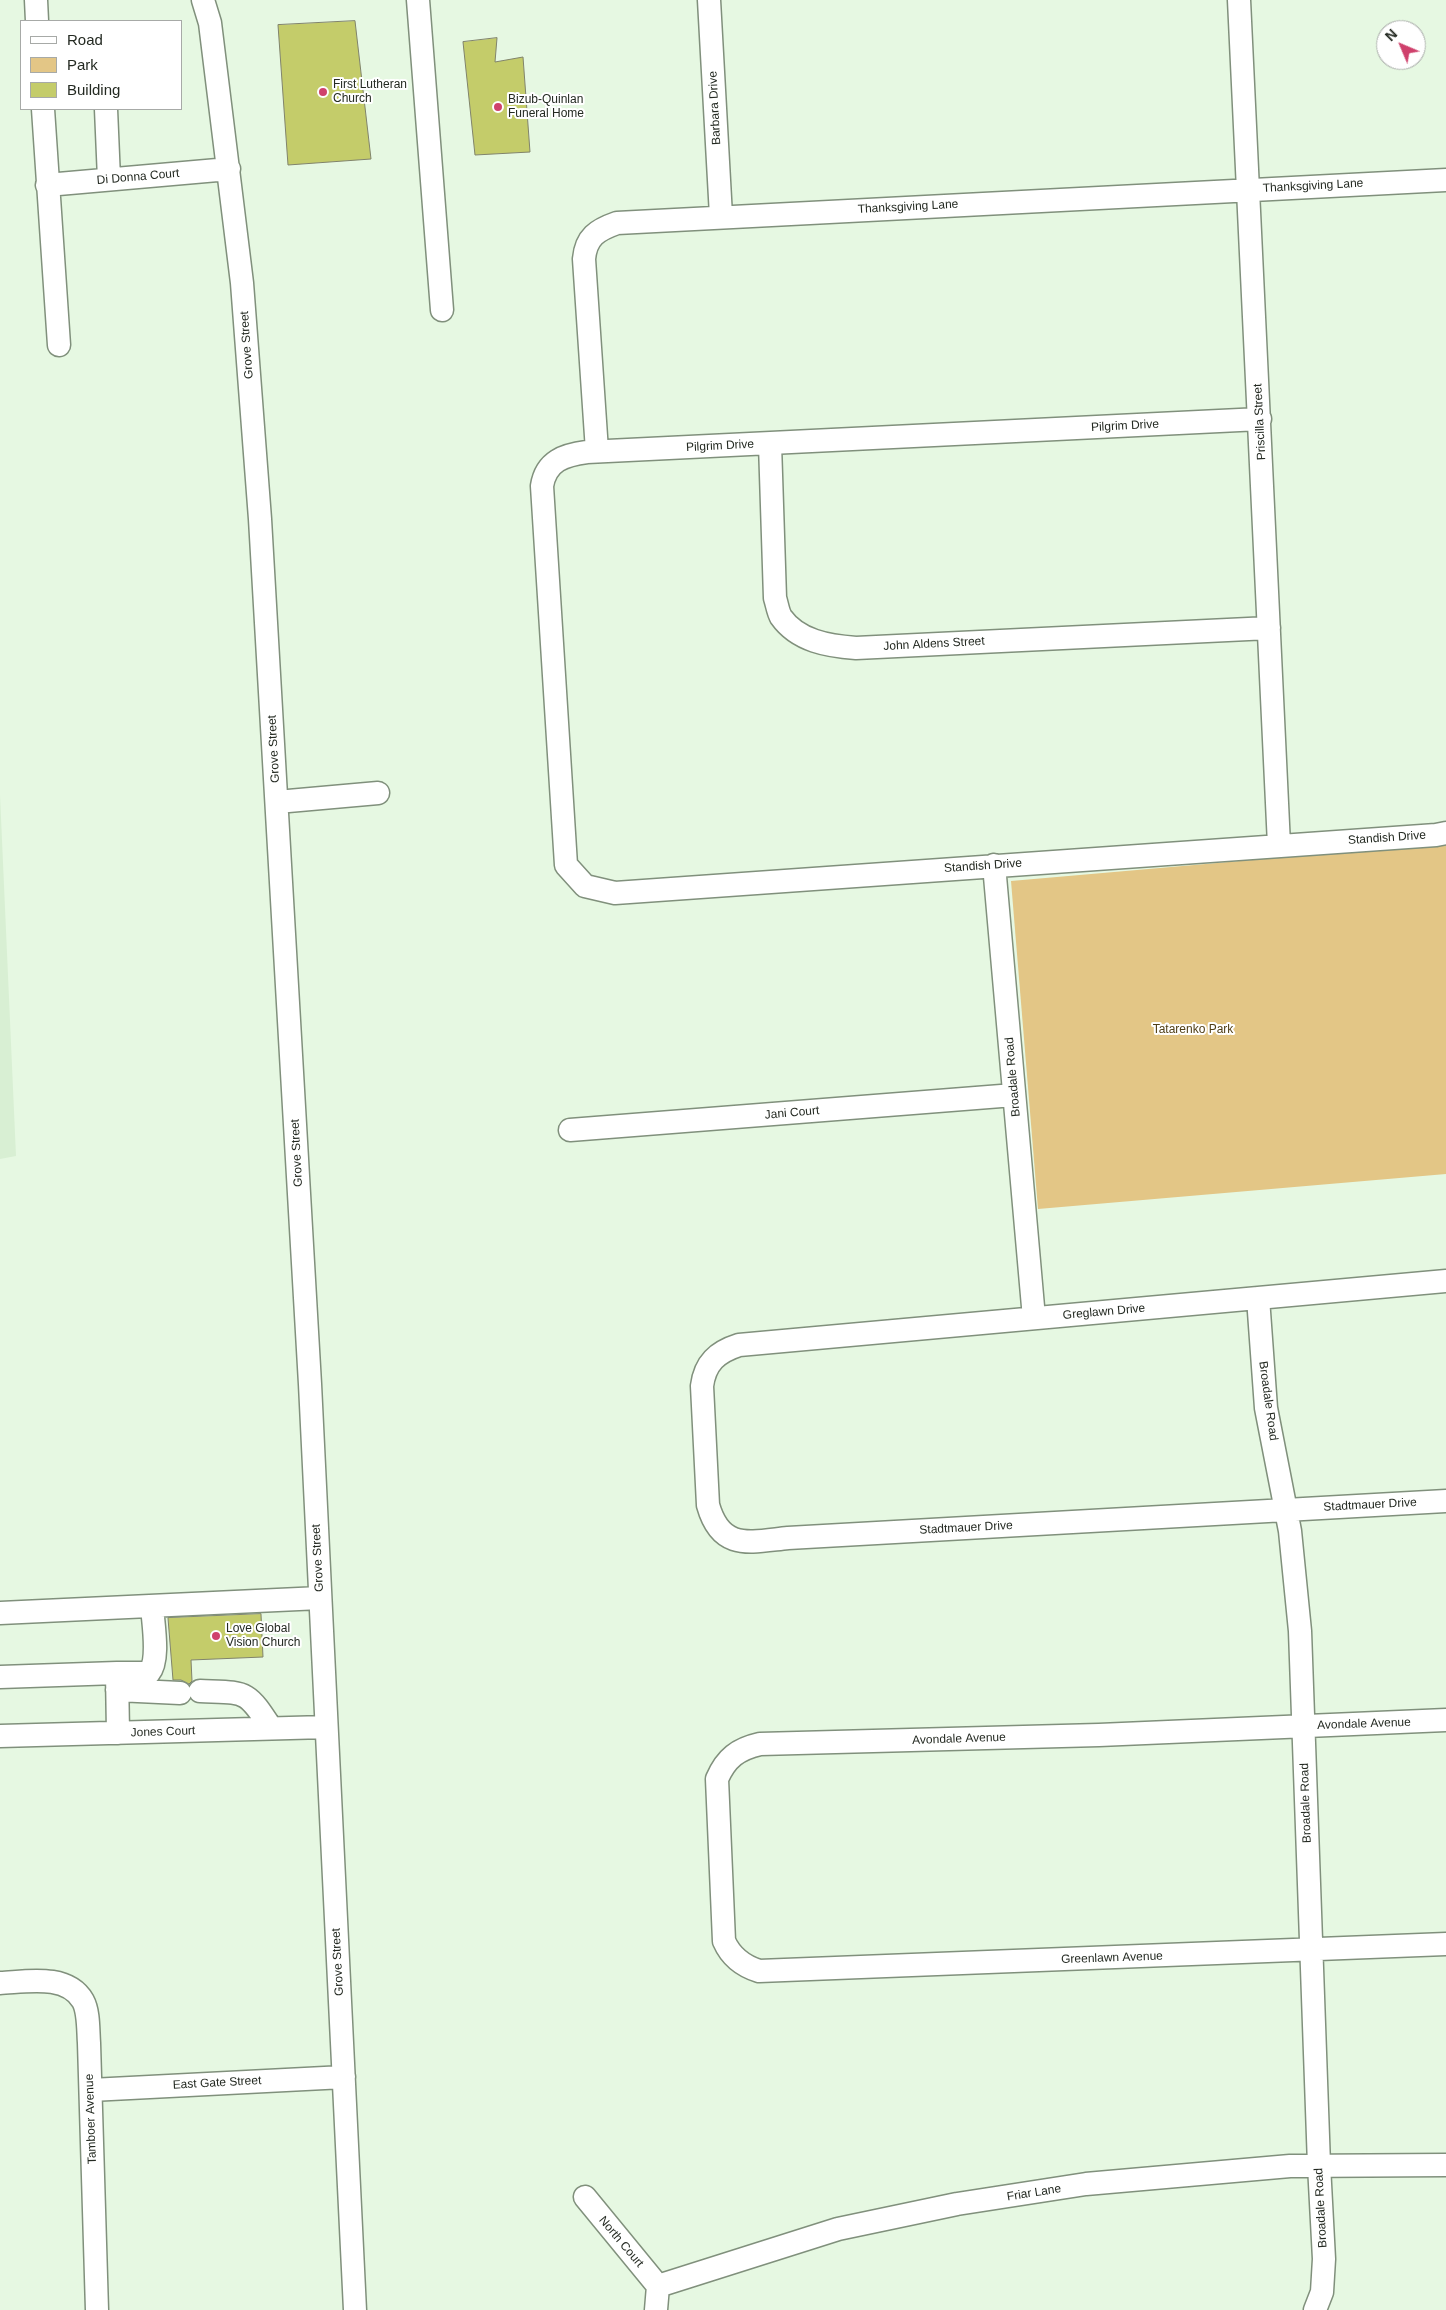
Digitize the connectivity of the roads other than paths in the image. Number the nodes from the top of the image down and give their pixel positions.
1 (36, 0) edge
2 (203, 0) edge
3 (418, 0) edge
4 (708, 0) edge
5 (1239, 0) edge
6 (38, 20) edge
7 (43, 110) edge
8 (106, 110) edge
9 (229, 169) junction
10 (109, 179) junction
11 (1446, 180) edge
12 (47, 185) junction
13 (1248, 190) junction
14 (721, 216) junction
15 (442, 310) dead end
16 (60, 344) dead end
17 (1260, 419) junction
18 (770, 444) junction
19 (597, 452) junction
20 (1270, 628) junction
21 (378, 793) dead end
22 (277, 802) junction
23 (563, 830) joint
24 (1446, 832) edge
25 (1279, 845) junction
26 (994, 865) junction
27 (1014, 1095) junction
28 (570, 1130) dead end
29 (1446, 1281) edge
30 (1258, 1298) junction
31 (1034, 1318) junction
32 (761, 1342) joint
33 (1446, 1501) edge
34 (1286, 1509) junction
35 (320, 1598) junction
36 (152, 1606) junction
37 (0, 1613) edge
38 (0, 1677) edge
39 (117, 1682) junction
40 (1446, 1720) edge
41 (1303, 1726) junction
42 (326, 1727) junction
43 (271, 1728) junction
44 (118, 1733) junction
45 (0, 1736) edge
46 (1446, 1944) edge
47 (1311, 1950) junction
48 (778, 1970) joint
49 (9, 1983) edge
50 (344, 2077) junction
51 (90, 2090) junction
52 (1318, 2165) junction
53 (1446, 2165) edge
54 (585, 2197) dead end
55 (658, 2286) junction
56 (97, 2310) edge
57 (354, 2310) edge
58 (656, 2310) edge
59 (1315, 2310) edge

1 - 6 street
2 - 9 street, Grove Street
3 - 15 street
4 - 14 street, Barbara Drive
5 - 13 street, Priscilla Street
7 - 12 street
8 - 10 street
9 - 10 street, Di Donna Court
9 - 22 street, Grove Street
10 - 12 street, Di Donna Court
11 - 13 street, Thanksgiving Lane
12 - 16 street
13 - 14 street, Thanksgiving Lane
13 - 17 street, Priscilla Street
14 - 19 street, Thanksgiving Lane
17 - 18 street, Pilgrim Drive
17 - 20 street, Priscilla Street
18 - 19 street, Pilgrim Drive
18 - 20 street, John Aldens Street
19 - 23 street, Pilgrim Drive
20 - 25 street, Priscilla Street
21 - 22 street
22 - 35 street, Grove Street
23 - 26 street, Standish Drive
24 - 25 street, Standish Drive
25 - 26 street, Standish Drive
26 - 27 street, Broadale Road
27 - 28 street, Jani Court
27 - 31 street, Broadale Road
29 - 30 street, Greglawn Drive
30 - 31 street, Greglawn Drive
30 - 34 street, Broadale Road
31 - 32 street, Greglawn Drive
32 - 34 street, Stadtmauer Drive
33 - 34 street, Stadtmauer Drive
34 - 41 street, Broadale Road
35 - 36 street
35 - 42 street, Grove Street
36 - 37 street
36 - 39 street
38 - 39 street
39 - 43 street
39 - 44 street
40 - 41 street, Avondale Avenue
41 - 47 street, Broadale Road
41 - 48 street, Avondale Avenue
42 - 43 street, Jones Court
42 - 50 street, Grove Street
43 - 44 street, Jones Court
44 - 45 street, Jones Court
46 - 47 street, Greenlawn Avenue
47 - 48 street, Greenlawn Avenue
47 - 52 street, Broadale Road
49 - 51 street, Tamboer Avenue
50 - 51 street, East Gate Street
50 - 57 street, Grove Street
51 - 56 street, Tamboer Avenue
52 - 53 street, Friar Lane
52 - 55 street, Friar Lane
52 - 59 street, Broadale Road
54 - 55 street, North Court
55 - 58 street

